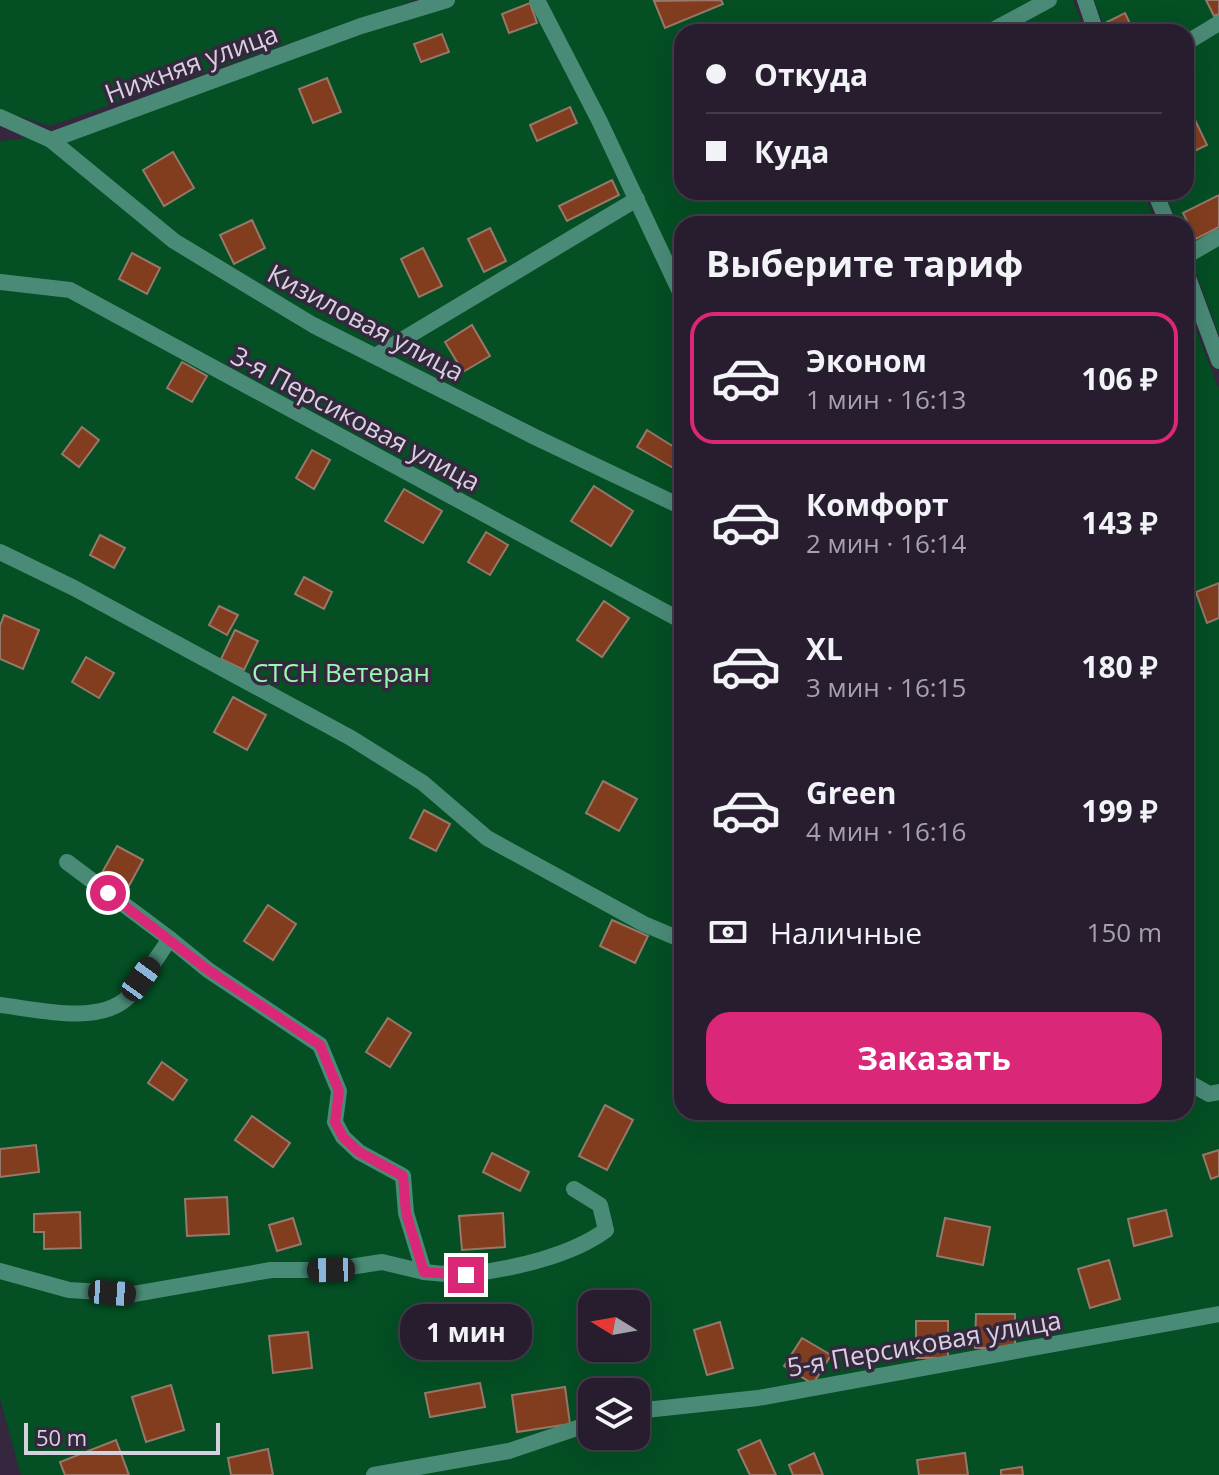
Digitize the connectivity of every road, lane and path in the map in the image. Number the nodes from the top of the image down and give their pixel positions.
1 (447, 0) edge
2 (537, 0) edge
3 (1049, 0) edge
4 (1085, 0) edge
5 (1219, 23) edge
6 (1004, 24) edge
7 (1093, 24) edge
8 (1194, 38) edge
9 (0, 117) edge
10 (51, 140) junction
11 (637, 199) junction
12 (1219, 237) edge
13 (1194, 251) edge
14 (674, 279) edge
15 (0, 282) edge
16 (1194, 294) edge
17 (375, 356) junction
18 (1219, 361) edge
19 (674, 503) edge
20 (0, 552) edge
21 (674, 617) edge
22 (67, 862) dead end
23 (674, 937) edge
24 (170, 939) junction
25 (0, 1005) edge
26 (1194, 1086) edge
27 (1219, 1092) edge
28 (574, 1189) dead end
29 (0, 1271) edge
30 (424, 1272) junction
31 (1219, 1314) edge
32 (650, 1410) edge
33 (578, 1428) edge
34 (374, 1475) edge

1 - 10 lane, Нижняя улица
2 - 11 lane
3 - 6 lane
4 - 7 lane
5 - 8 lane
9 - 10 lane
10 - 17 lane, Кизиловая улица
11 - 14 lane
11 - 17 lane
12 - 13 lane
15 - 21 lane, 3-я Персиковая улица
16 - 18 lane
17 - 19 lane, Кизиловая улица
20 - 23 lane
22 - 24 lane
24 - 25 lane
24 - 30 lane
26 - 27 lane
28 - 30 lane
29 - 30 lane
31 - 32 lane, 5-я Персиковая улица
33 - 34 lane

